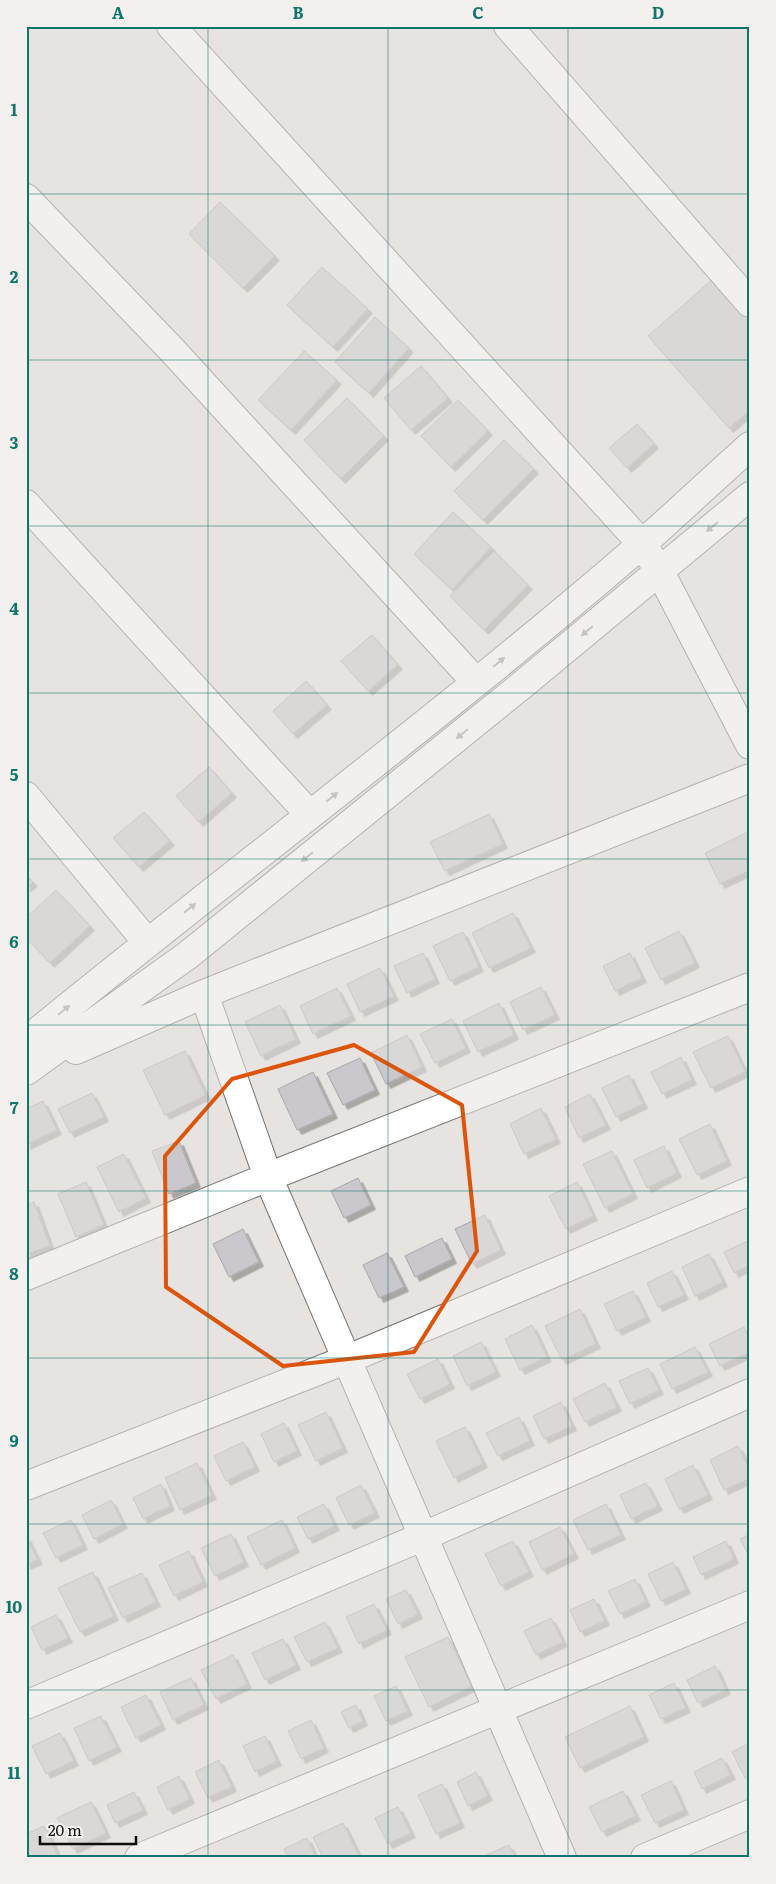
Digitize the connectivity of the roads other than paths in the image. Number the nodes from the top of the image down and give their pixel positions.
1 (171, 26) edge
2 (508, 26) edge
3 (26, 198) edge
4 (750, 303) edge
5 (750, 446) edge
6 (750, 496) edge
7 (26, 504) edge
8 (642, 544) junction
9 (659, 570) junction
10 (476, 682) junction
11 (750, 745) edge
12 (750, 778) edge
13 (26, 796) edge
14 (310, 815) junction
15 (147, 942) junction
16 (750, 986) edge
17 (204, 994) junction
18 (26, 1041) edge
19 (26, 1071) edge
20 (268, 1177) junction
21 (750, 1191) edge
22 (26, 1276) edge
23 (348, 1359) junction
24 (750, 1393) edge
25 (26, 1486) edge
26 (424, 1536) junction
27 (750, 1605) edge
28 (26, 1705) edge
29 (498, 1710) junction
30 (750, 1814) edge
31 (139, 1858) edge
32 (562, 1858) edge
33 (645, 1858) edge

1 - 8 street
2 - 4 street
3 - 10 street
5 - 8 street
6 -> 9 street
7 - 14 street
8 - 9 street
10 -> 8 street
9 - 11 street
9 -> 19 street
14 -> 10 street
12 - 17 street
13 - 15 street
15 -> 14 street
18 -> 15 street
16 - 20 street
17 - 19 street
17 - 20 street
20 - 22 street
20 - 23 street
21 - 23 street
23 - 25 street
23 - 26 street
24 - 26 street
26 - 28 street
26 - 29 street
27 - 29 street
29 - 31 street
29 - 32 street
30 - 33 street

